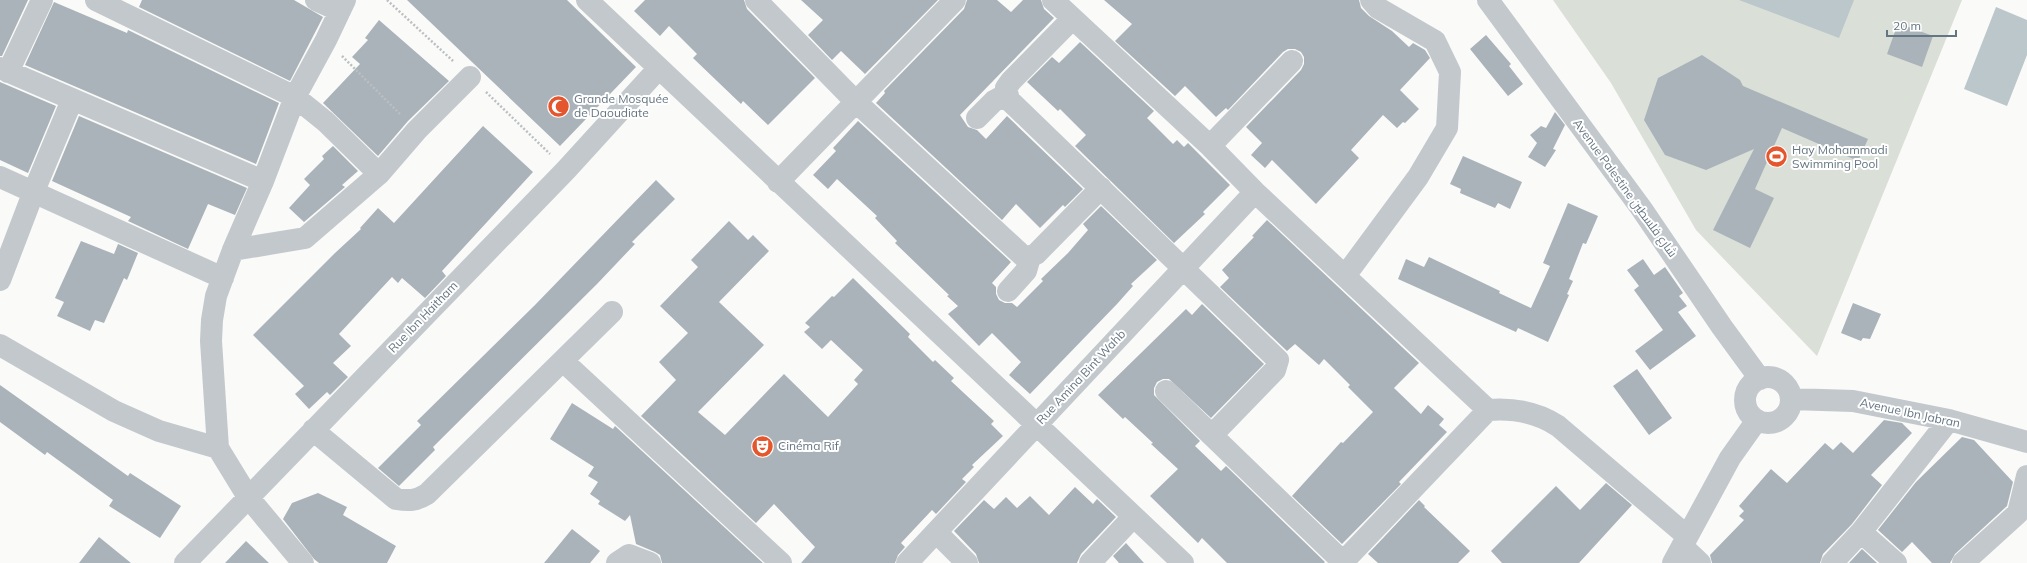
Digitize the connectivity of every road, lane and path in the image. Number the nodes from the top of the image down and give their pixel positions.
1 (42, 0) edge
2 (96, 0) edge
3 (316, 0) edge
4 (587, 0) edge
5 (756, 0) edge
6 (955, 0) edge
7 (1053, 0) edge
8 (1371, 0) edge
9 (1488, 0) edge
10 (118, 5) edge
11 (343, 6) edge
12 (1072, 19) junction
13 (326, 40) junction
14 (1292, 61) dead end
15 (659, 68) junction
16 (4, 70) edge
17 (470, 77) dead end
18 (1007, 94) junction
19 (295, 97) junction
20 (72, 100) junction
21 (855, 101) junction
22 (977, 118) dead end
23 (417, 130) junction
24 (1210, 146) junction
25 (379, 174) junction
26 (0, 176) edge
27 (263, 181) junction
28 (778, 182) junction
29 (1101, 188) junction
30 (34, 191) junction
31 (1255, 192) junction
32 (233, 250) junction
33 (1030, 257) junction
34 (1183, 269) junction
35 (1345, 276) junction
36 (223, 278) junction
37 (0, 280) edge
38 (1008, 291) dead end
39 (612, 312) dead end
40 (0, 345) edge
41 (563, 361) junction
42 (1760, 379) junction
43 (1166, 392) dead end
44 (1791, 399) junction
45 (1488, 410) junction
46 (1756, 420) junction
47 (1950, 420) junction
48 (1036, 425) junction
49 (313, 430) junction
50 (1212, 435) junction
51 (2027, 442) edge
52 (218, 448) junction
53 (2027, 476) edge
54 (248, 497) junction
55 (1133, 517) junction
56 (2023, 518) edge
57 (936, 532) junction
58 (1862, 532) junction
59 (1680, 548) edge
60 (185, 563) edge
61 (303, 563) edge
62 (617, 563) edge
63 (650, 563) edge
64 (781, 563) edge
65 (907, 563) edge
66 (967, 563) edge
67 (1090, 563) edge
68 (1183, 563) edge
69 (1343, 563) edge
70 (1700, 563) edge
71 (1832, 563) edge
72 (1896, 563) edge
73 (1963, 563) edge

1 - 16 street
2 - 10 street
3 - 11 street
4 - 15 street
5 - 21 street
6 - 21 street
7 - 12 street
8 - 35 street
9 - 42 street, Avenue Palestine شارع فلسطين
10 - 19 street
11 - 13 street
12 - 18 street
12 - 24 street
13 - 19 street
13 - 23 path
14 - 24 street
15 - 28 street
15 - 49 street, Rue Ibn Haitham
16 - 20 street
17 - 23 street
18 - 22 street
18 - 29 street
19 - 25 street
19 - 27 street
20 - 27 street
20 - 30 street
21 - 28 street
21 - 33 street
23 - 25 street
24 - 31 street
25 - 32 street
26 - 30 street
27 - 32 street
28 - 48 street
29 - 33 street
29 - 34 street
30 - 36 street
30 - 37 street
31 - 34 street, Rue Amina Bint Wahb
31 - 35 street
32 - 36 street
33 - 38 street
34 - 48 street, Rue Amina Bint Wahb
34 - 50 street
35 - 45 street
36 - 52 street
39 - 41 street
40 - 52 street
41 - 49 street
41 - 64 street
42 - 44 street
42 - 46 street
43 - 50 street
44 - 46 street
44 - 47 street, Avenue Ibn Jabran
45 - 59 street
45 - 69 street
46 - 59 street
47 - 51 street, Avenue Ibn Jabran
47 - 58 street
48 - 55 street
48 - 57 street, Rue Amina Bint Wahb
49 - 54 street, Rue Ibn Haitham
50 - 69 street
52 - 54 street
53 - 56 street
54 - 60 street, Rue Ibn Haitham
54 - 61 street
55 - 67 street
55 - 68 street
56 - 73 street
57 - 65 street, Rue Amina Bint Wahb
57 - 66 street
58 - 71 street
58 - 72 street
59 - 70 street
62 - 63 street

